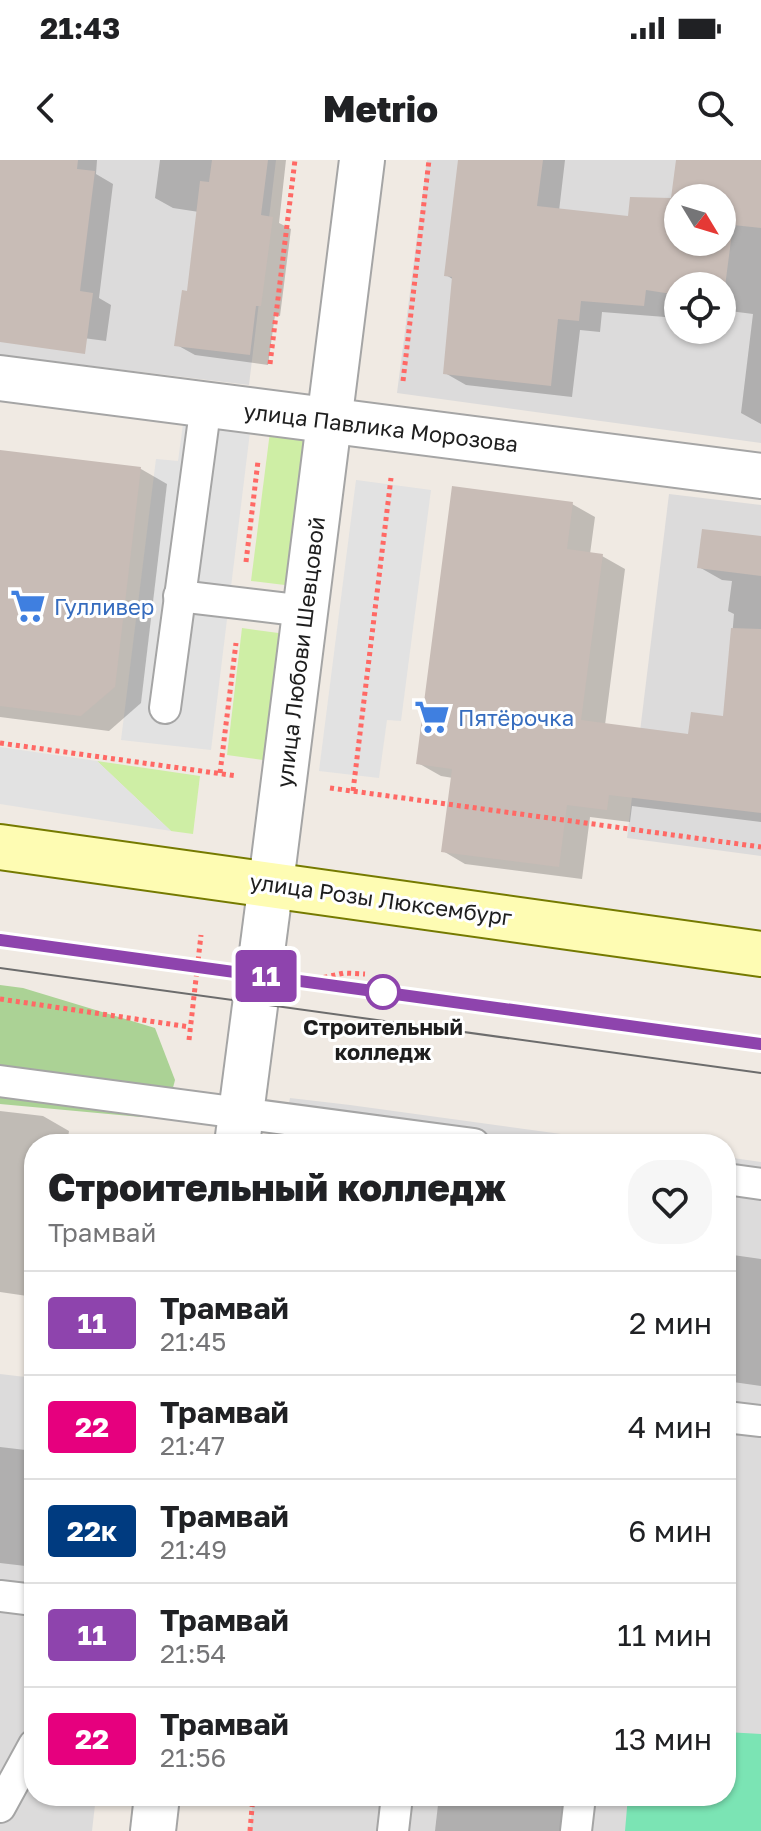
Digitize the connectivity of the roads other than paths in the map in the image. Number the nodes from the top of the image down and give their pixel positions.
1 (362, 160) edge
2 (0, 378) edge
3 (206, 404) junction
4 (329, 420) junction
5 (761, 476) edge
6 (179, 596) junction
7 (305, 611) junction
8 (165, 708) dead end
9 (0, 847) edge
10 (271, 883) junction
11 (761, 954) edge
12 (0, 1081) edge
13 (240, 1129) edge
14 (318, 1134) edge
15 (736, 1180) edge
16 (761, 1184) edge
17 (736, 1418) edge
18 (761, 1421) edge
19 (0, 1596) edge
20 (24, 1599) edge
21 (24, 1763) edge
22 (156, 1806) edge
23 (396, 1806) edge
24 (579, 1806) edge
25 (0, 1807) edge
26 (153, 1831) edge
27 (393, 1831) edge
28 (576, 1831) edge

1 - 4 street, улица Любови Шевцовой
2 - 3 street, улица Павлика Морозова
3 - 4 street, улица Павлика Морозова
3 - 6 lane
4 - 5 street, улица Павлика Морозова
4 - 7 street, улица Любови Шевцовой
6 - 7 lane
6 - 8 lane
7 - 10 street, улица Любови Шевцовой
9 - 10 main road, улица Розы Люксембург
10 - 11 main road, улица Розы Люксембург
10 - 13 street, улица Любови Шевцовой
12 - 13 lane
13 - 14 lane
15 - 16 lane
17 - 18 lane
19 - 20 lane
21 - 25 lane
22 - 26 street
23 - 27 lane
24 - 28 lane

